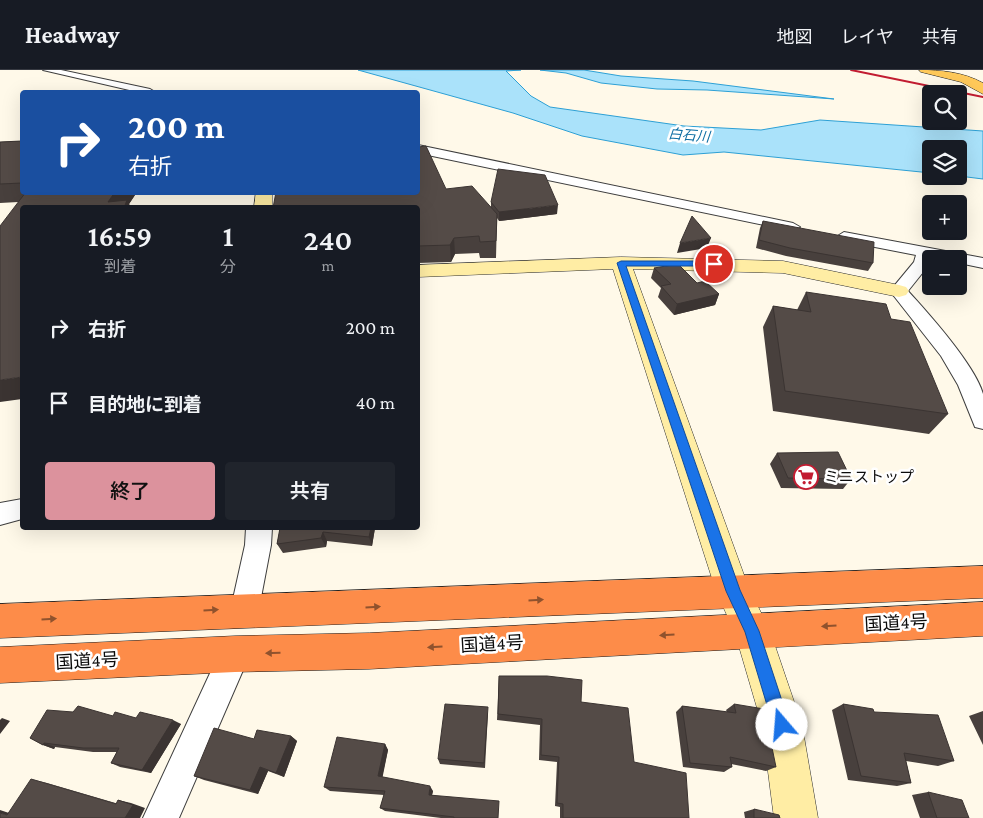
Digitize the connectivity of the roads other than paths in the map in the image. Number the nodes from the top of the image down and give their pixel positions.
1 (48, 70) edge
2 (924, 70) edge
3 (141, 90) edge
4 (983, 90) edge
5 (420, 148) edge
6 (802, 229) edge
7 (831, 235) edge
8 (922, 251) edge
9 (967, 260) edge
10 (621, 263) junction
11 (922, 263) edge
12 (983, 263) edge
13 (420, 271) edge
14 (899, 291) junction
15 (983, 422) edge
16 (20, 509) edge
17 (0, 514) edge
18 (259, 530) edge
19 (983, 582) edge
20 (733, 591) junction
21 (244, 608) junction
22 (983, 619) edge
23 (0, 622) edge
24 (752, 631) junction
25 (235, 654) junction
26 (0, 665) edge
27 (160, 818) edge
28 (796, 818) edge

1 - 3 street
2 - 4 main road
5 - 6 street
7 - 8 street
9 - 12 street
10 - 13 street
10 - 14 street
10 - 20 street
11 - 14 street
14 - 15 street
16 - 17 street
18 - 21 street
19 - 20 highway
21 -> 20 highway
20 - 24 street
23 -> 21 highway
22 -> 24 highway, 国道4号
24 -> 25 highway, 国道4号
24 - 28 street
25 - 26 highway, 国道4号
25 - 27 street

